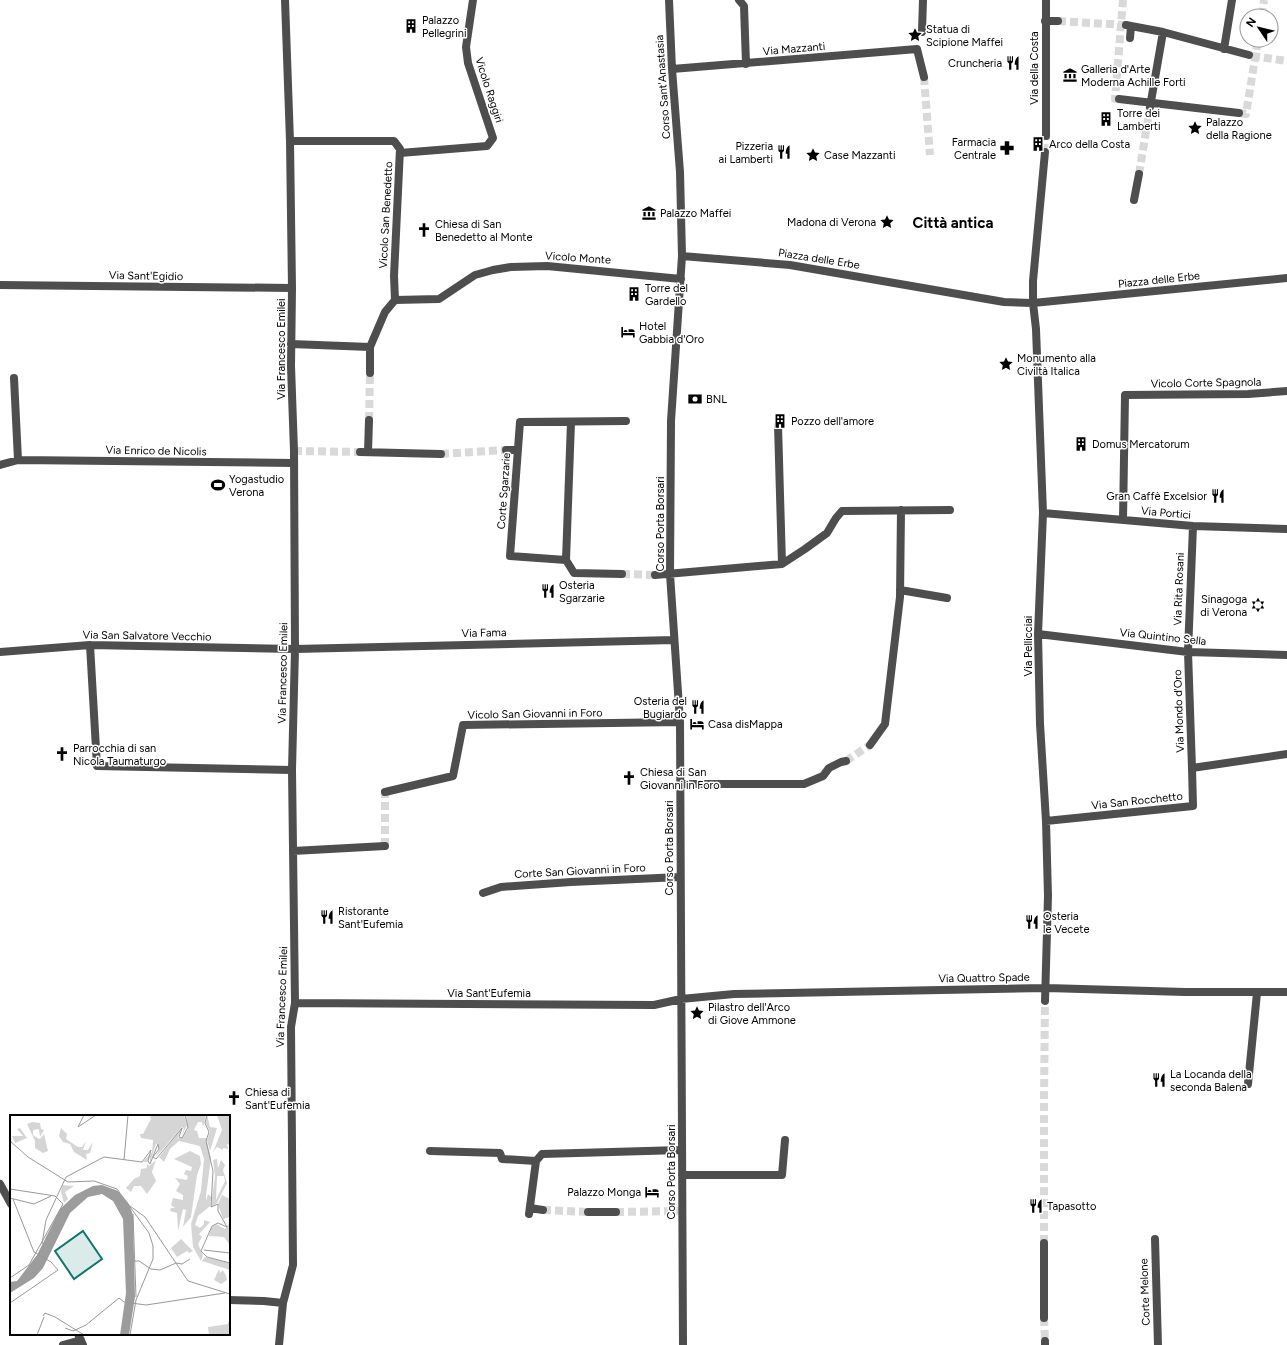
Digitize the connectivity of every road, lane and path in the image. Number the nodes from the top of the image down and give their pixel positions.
1 (285, 0) edge
2 (473, 0) edge
3 (670, 0) edge
4 (739, 0) edge
5 (923, 0) edge
6 (1046, 0) edge
7 (1232, 0) edge
8 (1046, 21) junction
9 (1058, 21) tunnel mouth
10 (922, 32) dead end
11 (1163, 32) junction
12 (1130, 38) dead end
13 (1224, 49) junction
14 (1249, 55) tunnel mouth
15 (746, 64) junction
16 (672, 69) junction
17 (924, 77) tunnel mouth
18 (1119, 100) dead end
19 (1150, 105) junction
20 (1239, 113) dead end
21 (1046, 136) tunnel mouth
22 (290, 141) junction
23 (1045, 152) tunnel mouth
24 (400, 153) junction
25 (1139, 174) tunnel mouth
26 (1134, 200) dead end
27 (682, 256) junction
28 (1287, 278) edge
29 (681, 279) junction
30 (0, 285) edge
31 (292, 288) junction
32 (395, 300) junction
33 (1033, 303) junction
34 (291, 344) junction
35 (370, 347) junction
36 (370, 373) tunnel mouth
37 (14, 378) dead end
38 (1287, 391) edge
39 (369, 420) tunnel mouth
40 (626, 421) dead end
41 (571, 422) junction
42 (778, 425) dead end
43 (506, 450) tunnel mouth
44 (518, 450) junction
45 (441, 454) tunnel mouth
46 (18, 460) junction
47 (294, 463) junction
48 (0, 466) edge
49 (897, 510) junction
50 (950, 510) dead end
51 (1043, 513) junction
52 (1123, 520) junction
53 (1193, 526) junction
54 (1287, 529) edge
55 (566, 560) junction
56 (782, 564) junction
57 (622, 574) tunnel mouth
58 (670, 574) junction
59 (655, 575) tunnel mouth
60 (900, 593) junction
61 (947, 598) dead end
62 (1038, 634) junction
63 (674, 640) junction
64 (90, 645) junction
65 (295, 649) junction
66 (0, 652) edge
67 (1188, 652) junction
68 (1287, 655) edge
69 (680, 722) junction
70 (870, 745) tunnel mouth
71 (1287, 754) edge
72 (846, 761) tunnel mouth
73 (1192, 768) junction
74 (292, 770) junction
75 (680, 784) junction
76 (385, 792) dead end
77 (1046, 821) junction
78 (385, 846) dead end
79 (294, 851) junction
80 (680, 877) junction
81 (482, 893) dead end
82 (1047, 988) junction
83 (1287, 992) edge
84 (1257, 993) junction
85 (681, 999) junction
86 (1045, 1001) tunnel mouth
87 (295, 1003) junction
88 (1248, 1084) dead end
89 (785, 1140) dead end
90 (682, 1150) junction
91 (430, 1151) dead end
92 (536, 1161) junction
93 (682, 1176) junction
94 (0, 1184) edge
95 (10, 1202) edge
96 (543, 1210) tunnel mouth
97 (588, 1212) tunnel mouth
98 (616, 1212) tunnel mouth
99 (1155, 1239) dead end
100 (1044, 1243) tunnel mouth
101 (230, 1300) edge
102 (284, 1303) junction
103 (1044, 1318) tunnel mouth
104 (81, 1340) edge
105 (63, 1345) edge
106 (279, 1345) edge
107 (683, 1345) edge
108 (1158, 1345) edge

1 - 22 street, Via Francesco Emilei
2 - 24 street, Vicolo Raggiri
3 - 16 street, Corso Sant'Anastasia
4 - 15 street
5 - 10 street
6 - 8 street, Via della Costa
7 - 13 street
8 - 9 street
8 - 21 street, Via della Costa
11 - 12 street
11 - 13 street
11 - 19 street
13 - 14 street
15 - 16 street, Via Mazzanti
15 - 17 street, Via Mazzanti
16 - 27 street, Corso Sant'Anastasia
18 - 19 street
19 - 20 street
22 - 24 street, Vicolo San Benedetto
22 - 31 street, Via Francesco Emilei
23 - 33 street
24 - 32 street, Vicolo San Benedetto
25 - 26 street
27 - 29 street, Corso Porta Borsari
27 - 33 street, Piazza delle Erbe
28 - 33 street, Piazza delle Erbe
29 - 32 street, Vicolo Monte
29 - 58 street, Corso Porta Borsari
30 - 31 street, Via Sant'Egidio
31 - 34 street, Via Francesco Emilei
32 - 35 street
33 - 51 street, Via Pellicciai
34 - 35 street
34 - 47 street, Via Francesco Emilei
35 - 36 street
37 - 46 street
38 - 52 street, Vicolo Corte Spagnola
39 - 45 street
40 - 41 street, Corte Sgarzarie
41 - 44 street, Corte Sgarzarie
41 - 55 street
42 - 56 street
43 - 44 street
44 - 55 street, Corte Sgarzarie
46 - 47 street, Via Enrico de Nicolis
46 - 48 street, Via Enrico de Nicolis
47 - 65 street, Via Francesco Emilei
49 - 50 street
49 - 56 street
49 - 60 street
51 - 52 street, Via Portici
51 - 62 street, Via Pellicciai
52 - 53 street, Via Portici
53 - 54 street, Via Portici
53 - 67 street, Via Rita Rosani
55 - 57 street
56 - 58 street
58 - 59 street
58 - 63 street, Corso Porta Borsari
60 - 61 street
60 - 70 street
62 - 67 street, Via Quintino Sella
62 - 77 street, Via Pellicciai
63 - 65 street, Via Fama
63 - 69 street, Corso Porta Borsari
64 - 65 street, Via San Salvatore Vecchio
64 - 66 street, Via San Salvatore Vecchio
64 - 74 street
65 - 74 street, Via Francesco Emilei
67 - 68 street, Via Quintino Sella
67 - 73 street, Via Mondo d'Oro
69 - 75 street, Corso Porta Borsari
69 - 76 street, Vicolo San Giovanni in Foro
71 - 73 street
72 - 75 street
73 - 77 street, Via San Rocchetto
74 - 79 street, Via Francesco Emilei
75 - 80 street, Corso Porta Borsari
77 - 82 street, Via Pellicciai
78 - 79 street
79 - 87 street, Via Francesco Emilei
80 - 81 street, Corte San Giovanni in Foro
80 - 85 street, Corso Porta Borsari
82 - 84 street, Via Quattro Spade
82 - 85 street, Via Quattro Spade
82 - 86 street, Via Pellicciai
83 - 84 street, Via Quattro Spade
84 - 88 street
85 - 87 street, Via Sant'Eufemia
85 - 90 street, Corso Porta Borsari
87 - 102 street, Via Francesco Emilei
89 - 93 street
90 - 92 street
90 - 93 street, Corso Porta Borsari
91 - 92 street
92 - 96 street
93 - 107 street, Corso Porta Borsari
94 - 95 street
97 - 98 street
99 - 108 street, Corte Melone
100 - 103 street
101 - 102 street
102 - 106 street, Via Francesco Emilei
104 - 105 street

